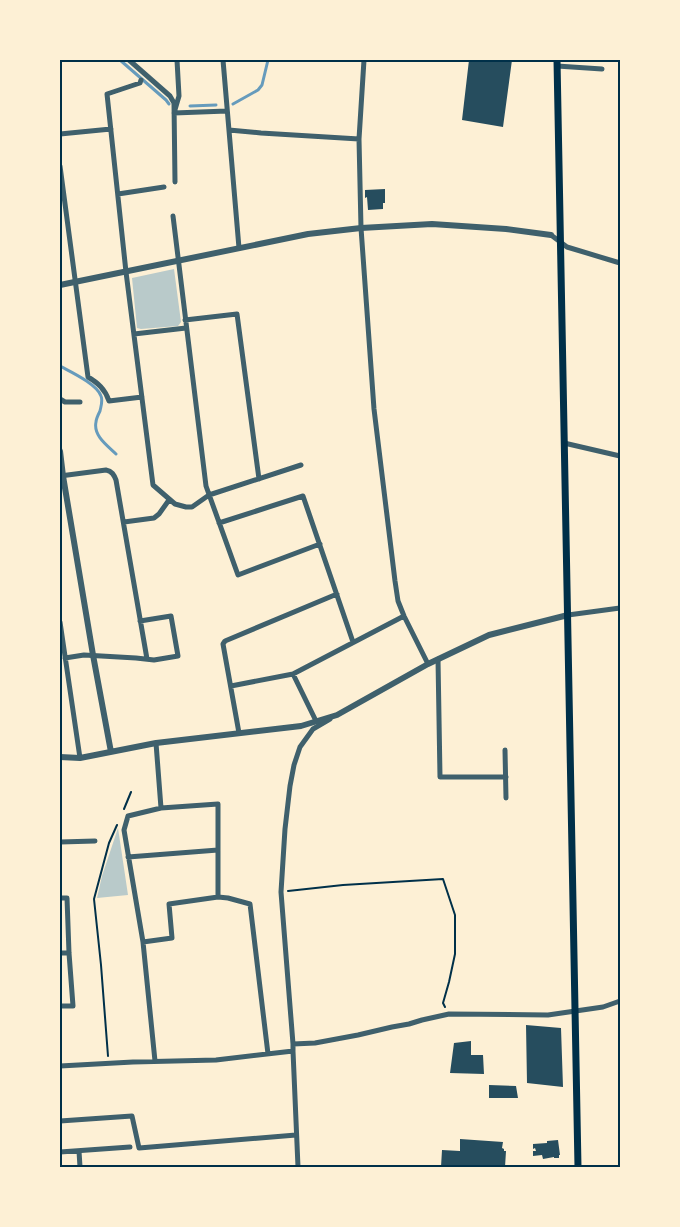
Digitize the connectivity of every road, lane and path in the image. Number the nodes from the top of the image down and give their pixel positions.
1 (129, 60) edge
2 (177, 60) edge
3 (223, 60) edge
4 (364, 60) edge
5 (557, 63) edge
6 (602, 69) dead end
7 (141, 80) dead end
8 (227, 111) junction
9 (174, 112) junction
10 (111, 129) junction
11 (229, 130) junction
12 (60, 134) edge
13 (359, 139) junction
14 (60, 166) edge
15 (174, 182) dead end
16 (164, 187) dead end
17 (118, 194) junction
18 (172, 216) dead end
19 (361, 228) junction
20 (551, 235) joint
21 (560, 242) junction
22 (238, 248) junction
23 (178, 261) junction
24 (620, 263) edge
25 (126, 272) junction
26 (76, 282) junction
27 (60, 285) edge
28 (185, 320) junction
29 (186, 328) junction
30 (134, 334) junction
31 (142, 397) junction
32 (60, 399) edge
33 (80, 402) dead end
34 (564, 443) junction
35 (60, 451) edge
36 (620, 456) edge
37 (302, 465) dead end
38 (62, 476) edge
39 (259, 479) junction
40 (209, 495) junction
41 (169, 500) junction
42 (124, 522) junction
43 (219, 523) junction
44 (320, 544) junction
45 (337, 594) junction
46 (620, 608) edge
47 (568, 615) junction
48 (404, 616) junction
49 (140, 621) junction
50 (60, 622) edge
51 (354, 642) junction
52 (93, 655) junction
53 (65, 658) junction
54 (147, 659) junction
55 (438, 659) junction
56 (428, 664) junction
57 (292, 674) junction
58 (231, 686) junction
59 (337, 715) junction
60 (316, 721) junction
61 (239, 733) junction
62 (156, 744) junction
63 (505, 750) dead end
64 (111, 752) junction
65 (60, 757) edge
66 (80, 758) junction
67 (506, 777) junction
68 (131, 792) dead end
69 (506, 798) dead end
70 (161, 808) junction
71 (124, 809) dead end
72 (120, 818) dead end
73 (95, 841) dead end
74 (60, 842) edge
75 (218, 850) junction
76 (128, 857) junction
77 (281, 892) junction
78 (218, 897) junction
79 (60, 898) edge
80 (143, 942) junction
81 (60, 953) edge
82 (69, 953) junction
83 (620, 1001) edge
84 (60, 1006) edge
85 (575, 1010) junction
86 (448, 1014) junction
87 (293, 1048) junction
88 (268, 1054) junction
89 (155, 1061) junction
90 (108, 1063) junction
91 (60, 1066) edge
92 (60, 1121) edge
93 (296, 1135) junction
94 (130, 1146) dead end
95 (78, 1151) junction
96 (60, 1152) edge
97 (80, 1167) edge
98 (298, 1167) edge
99 (578, 1167) edge

1 - 9 street
2 - 9 street
3 - 8 street
4 - 13 street
5 - 6 street
5 - 21 main road
7 - 10 street
8 - 9 street
8 - 11 street
9 - 15 street
10 - 12 street
10 - 17 street
11 - 13 street
11 - 22 street
13 - 19 street
14 - 26 street
16 - 17 street
17 - 25 street
18 - 23 street
19 - 20 street
19 - 22 street
19 - 48 street
20 - 21 street
21 - 24 street
21 - 34 main road
22 - 23 street
23 - 25 street
23 - 28 street
25 - 26 street
25 - 30 street
26 - 27 street
26 - 31 street
28 - 29 street
28 - 39 street
29 - 30 street
29 - 40 street
30 - 31 street
31 - 41 street
32 - 33 street
34 - 36 street
34 - 47 main road
35 - 38 street
37 - 39 street
38 - 42 street
38 - 52 street
39 - 40 street
40 - 41 street
40 - 43 street
41 - 42 street
42 - 49 street
43 - 44 street
43 - 44 street
44 - 45 street
45 - 51 street
45 - 58 street
46 - 47 street
47 - 55 street
47 - 85 main road
48 - 51 street
48 - 56 street
49 - 54 street
49 - 54 street
50 - 53 street
51 - 57 street
52 - 53 street
52 - 54 street
52 - 64 street
53 - 66 street
55 - 56 street
55 - 67 street
56 - 59 street
57 - 58 street
57 - 60 street
58 - 61 street
59 - 60 street
59 - 77 street
60 - 61 street
61 - 62 street
62 - 64 street
62 - 70 street
63 - 67 street
64 - 66 street
65 - 66 street
67 - 69 street
68 - 71 path
70 - 75 street
70 - 76 street
72 - 90 path
73 - 74 street
75 - 76 street
75 - 78 street
76 - 80 street
77 - 86 path
77 - 87 street
78 - 80 street
78 - 88 street
79 - 82 street
80 - 89 street
81 - 82 street
82 - 84 street
83 - 85 street
85 - 86 street
85 - 99 main road
86 - 87 street
87 - 88 street
87 - 93 street
88 - 89 street
89 - 90 street
90 - 91 street
92 - 93 street
93 - 98 street
94 - 95 street
95 - 96 street
95 - 97 street

